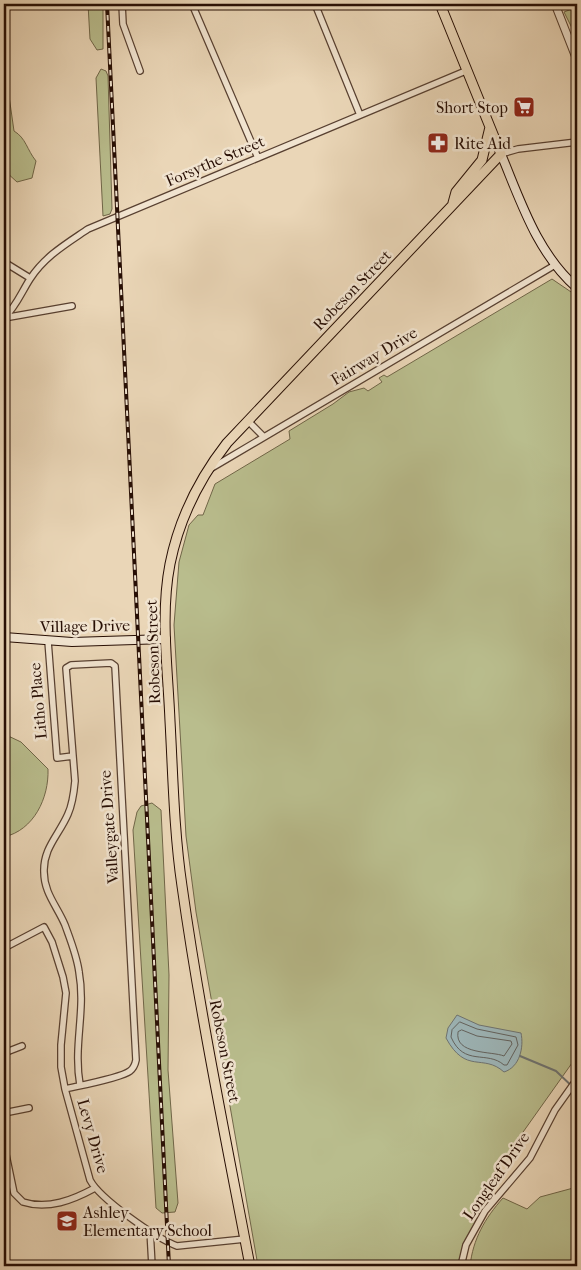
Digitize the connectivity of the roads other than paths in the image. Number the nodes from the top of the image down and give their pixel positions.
1 (122, 4) edge
2 (192, 4) edge
3 (315, 4) edge
4 (440, 4) edge
5 (554, 4) edge
6 (577, 60) edge
7 (468, 70) junction
8 (140, 71) dead end
9 (360, 115) junction
10 (490, 127) junction
11 (577, 142) edge
12 (502, 154) junction
13 (258, 158) junction
14 (451, 207) junction
15 (4, 262) edge
16 (555, 265) junction
17 (30, 278) junction
18 (577, 288) edge
19 (72, 306) dead end
20 (4, 318) edge
21 (248, 420) junction
22 (264, 437) junction
23 (207, 471) junction
24 (4, 637) edge
25 (166, 639) junction
26 (48, 641) junction
27 (73, 756) junction
28 (4, 948) edge
29 (22, 1046) dead end
30 (4, 1053) edge
31 (577, 1080) edge
32 (80, 1085) junction
33 (65, 1089) junction
34 (29, 1108) dead end
35 (4, 1113) edge
36 (4, 1145) edge
37 (6, 1164) edge
38 (95, 1188) junction
39 (150, 1230) junction
40 (245, 1239) junction
41 (152, 1266) edge
42 (250, 1266) edge
43 (461, 1266) edge

1 - 8 street
2 - 13 street
3 - 9 street
4 - 7 main road
5 - 6 street
7 - 9 street, Forsythe Street
7 - 10 main road
9 - 13 street, Forsythe Street
10 - 12 main road
10 - 14 main road
11 - 12 street
12 - 14 main road, Robeson Street
12 - 16 main road
13 - 17 street, Forsythe Street
14 - 21 main road, Robeson Street
15 - 17 street
16 - 18 main road
16 - 22 street, Fairway Drive
17 - 20 street, Forsythe Street
19 - 20 street
21 - 22 street
21 - 23 main road, Robeson Street
22 - 23 street, Fairway Drive
23 - 25 main road, Robeson Street
24 - 26 main road, Village Drive
25 - 26 main road, Village Drive
25 - 40 main road, Robeson Street
26 - 27 street, Litho Place
27 - 32 street, Valleygate Drive
27 - 32 street, Valleygate Drive
28 - 33 street, Levy Drive
29 - 30 street
31 - 43 street, Longleaf Drive
32 - 33 street, Valleygate Drive
33 - 38 street, Levy Drive
34 - 35 street
36 - 37 street
37 - 38 street
38 - 39 street, Levy Drive
39 - 40 street, Levy Drive
39 - 41 street
40 - 42 main road, Robeson Street

